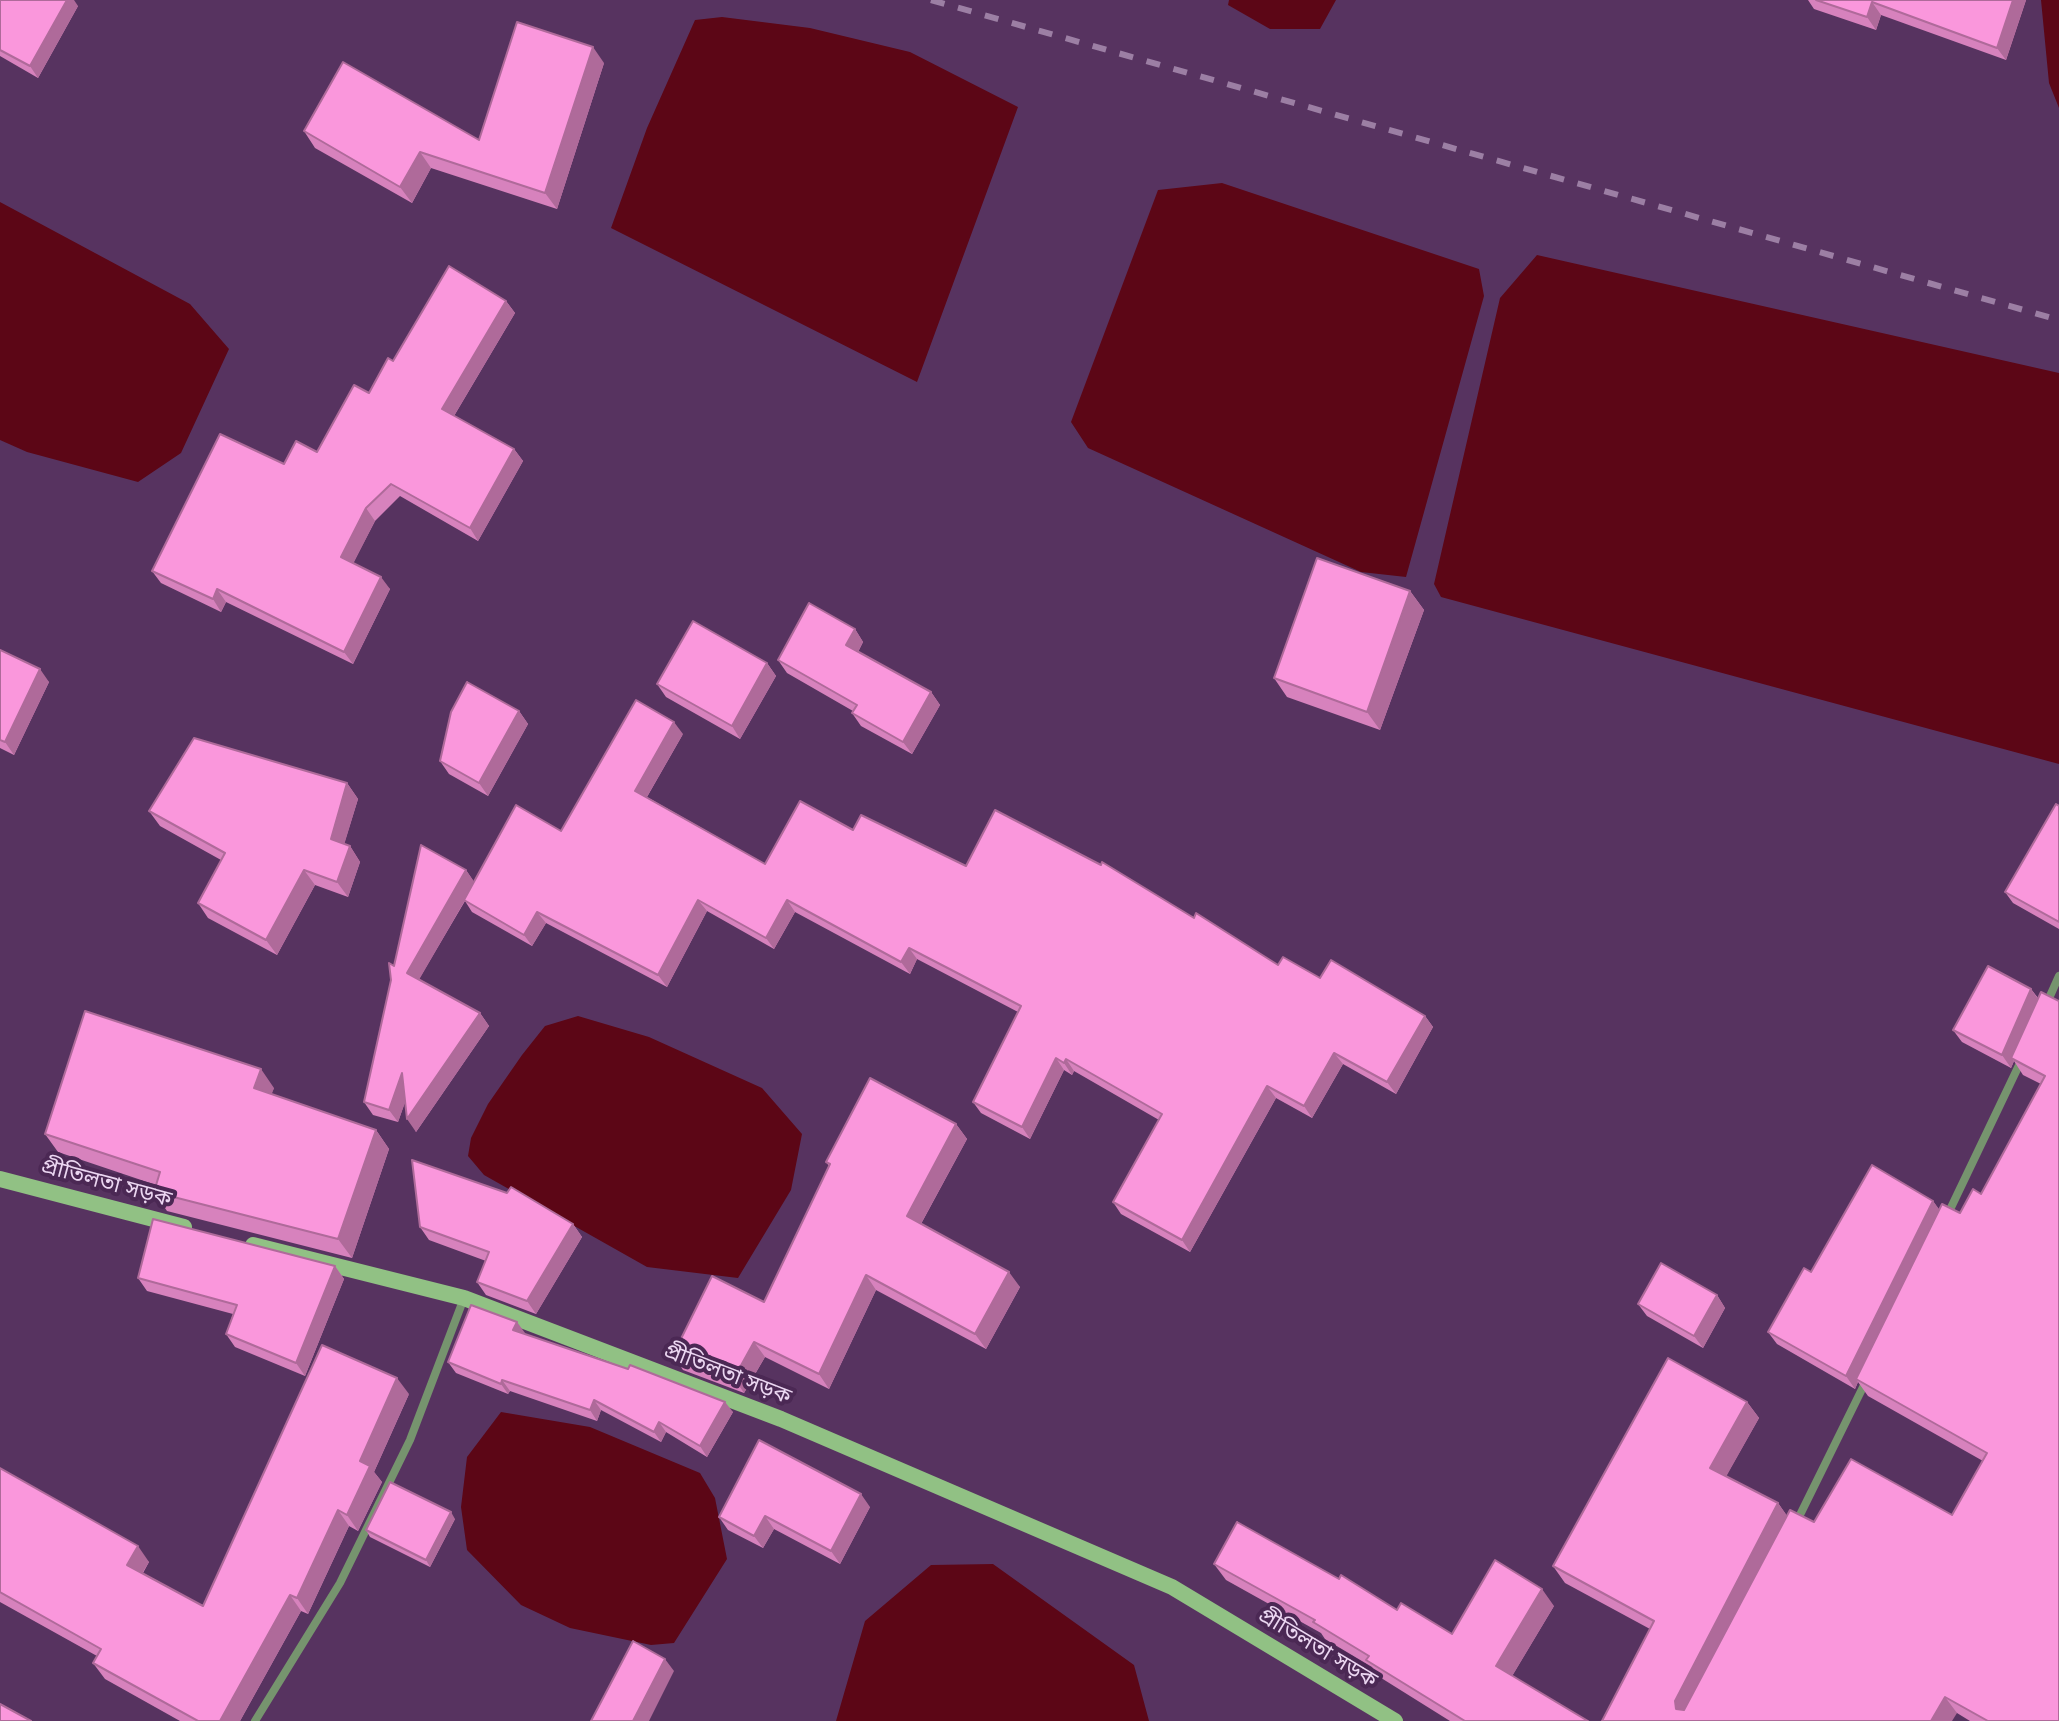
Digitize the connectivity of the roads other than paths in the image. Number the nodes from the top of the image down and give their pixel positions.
1 (2059, 976) edge
2 (2041, 1017) edge
3 (2029, 1044) edge
4 (0, 1179) edge
5 (202, 1232) edge
6 (1939, 1233) edge
7 (233, 1240) edge
8 (464, 1298) junction
9 (1872, 1368) edge
10 (1792, 1532) edge
11 (255, 1721) edge
12 (1395, 1721) edge

1 - 2 street
3 - 6 street
4 - 5 main road, প্রীতিলতা সড়ক
7 - 8 main road, প্রীতিলতা সড়ক
8 - 11 street
8 - 12 main road, প্রীতিলতা সড়ক
9 - 10 street

